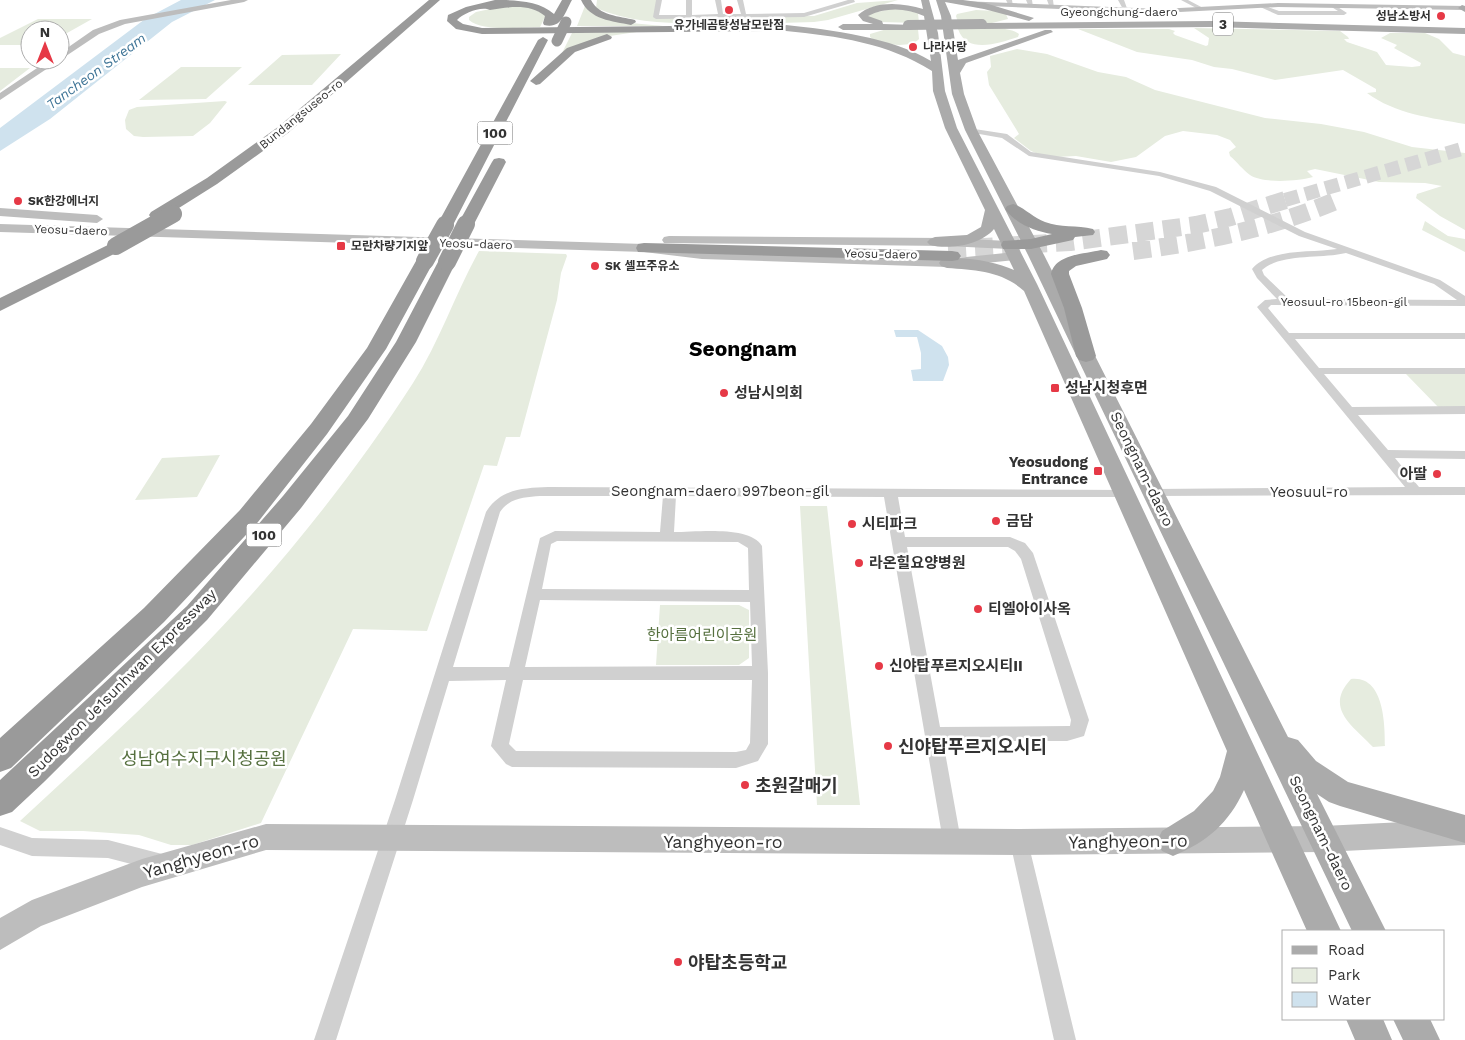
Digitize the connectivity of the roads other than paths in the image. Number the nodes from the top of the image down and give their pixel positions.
1 (244, 0) edge
2 (435, 0) edge
3 (444, 0) edge
4 (507, 0) edge
5 (567, 0) edge
6 (580, 0) edge
7 (586, 0) edge
8 (659, 0) edge
9 (689, 0) edge
10 (718, 0) edge
11 (740, 0) edge
12 (851, 0) edge
13 (905, 0) edge
14 (925, 0) edge
15 (940, 0) edge
16 (946, 0) edge
17 (1121, 0) edge
18 (1184, 0) edge
19 (1430, 0) edge
20 (994, 2) edge
21 (1030, 3) edge
22 (1051, 3) edge
23 (1259, 3) edge
24 (1334, 3) edge
25 (1011, 6) edge
26 (1464, 8) edge
27 (1202, 9) junction
28 (1126, 10) junction
29 (954, 11) junction
30 (929, 15) junction
31 (722, 16) junction
32 (744, 16) junction
33 (656, 17) joint
34 (689, 17) junction
35 (1160, 22) junction
36 (551, 23) junction
37 (1211, 24) junction
38 (801, 25) junction
39 (981, 25) junction
40 (909, 26) junction
41 (735, 27) junction
42 (773, 27) junction
43 (786, 28) junction
44 (1396, 29) junction
45 (1465, 29) edge
46 (933, 34) junction
47 (1465, 36) edge
48 (949, 37) junction
49 (924, 41) dead end
50 (960, 42) dead end
51 (913, 45) dead end
52 (974, 45) dead end
53 (70, 51) edge
54 (936, 69) junction
55 (40, 70) edge
56 (954, 74) junction
57 (536, 80) junction
58 (530, 94) dead end
59 (0, 97) edge
60 (972, 130) junction
61 (507, 146) dead end
62 (1013, 209) junction
63 (992, 210) junction
64 (0, 212) edge
65 (165, 214) junction
66 (0, 219) edge
67 (0, 228) edge
68 (179, 230) junction
69 (0, 235) edge
70 (109, 245) junction
71 (646, 245) joint
72 (1023, 250) junction
73 (1346, 250) junction
74 (946, 252) junction
75 (436, 262) junction
76 (1032, 290) junction
77 (0, 295) edge
78 (1286, 302) junction
79 (1465, 302) edge
80 (0, 305) edge
81 (1286, 336) junction
82 (1465, 336) edge
83 (1086, 356) junction
84 (1315, 371) junction
85 (1465, 371) edge
86 (1465, 410) edge
87 (1348, 411) junction
88 (1386, 454) junction
89 (1465, 455) edge
90 (1465, 491) edge
91 (670, 492) junction
92 (890, 492) junction
93 (1416, 492) junction
94 (1124, 493) junction
95 (1154, 493) junction
96 (666, 536) junction
97 (899, 542) junction
98 (534, 594) junction
99 (757, 596) junction
100 (760, 673) junction
101 (444, 674) junction
102 (516, 674) junction
103 (1270, 728) junction
104 (933, 734) junction
105 (1242, 749) junction
106 (0, 758) edge
107 (0, 801) edge
108 (1465, 830) edge
109 (0, 836) edge
110 (392, 839) junction
111 (1323, 839) junction
112 (1282, 840) junction
113 (952, 841) junction
114 (1173, 841) junction
115 (1019, 842) junction
116 (170, 865) junction
117 (1324, 930) edge
118 (1368, 930) edge
119 (0, 935) edge
120 (1364, 1020) edge
121 (1412, 1020) edge
122 (325, 1040) edge
123 (1065, 1040) edge
124 (1374, 1040) edge
125 (1422, 1040) edge

1 - 53 main road
2 - 65 highway, Bundangsuseo-ro
3 - 65 highway, Bundangsuseo-ro
4 - 41 highway
5 - 36 highway, Sudogwon Je1sunhwan Expressway / 100
6 - 57 highway, bridge
7 - 41 highway
8 - 33 street
9 - 34 street
10 - 31 street
11 - 32 street
12 - 32 street
13 - 38 main road
14 - 30 main road, Seongnam-daero
15 - 29 main road, Seongnam-daero
16 - 29 main road
17 - 28 street
18 - 27 street
19 - 26 main road
20 - 25 main road
20 - 29 main road
21 - 22 main road
21 - 25 main road
22 - 28 main road
23 - 24 main road
23 - 24 street
23 - 27 main road
24 - 26 main road
25 - 29 main road
25 - 35 main road
27 - 28 main road
29 - 39 main road
29 - 48 main road, Seongnam-daero
30 - 40 main road
30 - 46 main road, Seongnam-daero
31 - 32 street
31 - 34 street
33 - 34 street
35 - 39 main road, Gyeongchung-daero / 3
35 - 45 main road, Gyeongchung-daero / 3
36 - 41 highway
36 - 75 highway, Sudogwon Je1sunhwan Expressway / 100, bridge
37 - 39 main road, Gyeongchung-daero / 3
37 - 44 main road, Gyeongchung-daero / 3
37 - 56 main road
38 - 40 main road, Gyeongchung-daero
38 - 42 main road, Gyeongchung-daero
39 - 40 main road, Gyeongchung-daero / 3, bridge
39 - 52 main road
40 - 43 main road, Gyeongchung-daero
40 - 51 main road
41 - 42 highway
41 - 57 highway
42 - 43 main road, Gyeongchung-daero
43 - 54 main road
44 - 45 main road, Gyeongchung-daero / 3
44 - 47 main road
46 - 49 main road
46 - 54 main road, Seongnam-daero
48 - 50 main road
48 - 56 main road, Seongnam-daero
54 - 63 main road, Seongnam-daero
55 - 59 main road
56 - 60 main road, Seongnam-daero
57 - 58 highway
60 - 62 main road, Seongnam-daero
60 - 73 street
61 - 75 highway, Sudogwon Je1sunhwan Expressway / 100, bridge
62 - 72 main road, Seongnam-daero
62 - 72 highway
63 - 72 main road, Seongnam-daero
63 - 74 main road
64 - 68 main road
65 - 70 highway
66 - 68 main road, Yeosu-daero
67 - 68 main road, Yeosu-daero
68 - 69 main road
68 - 71 main road, Yeosu-daero
70 - 77 highway
70 - 80 highway
71 - 74 highway, Yeosu-daero
72 - 74 main road
72 - 74 main road
72 - 76 main road, Seongnam-daero
72 - 83 main road, Seongnam-daero
72 - 83 highway
73 - 78 street
73 - 79 street
74 - 76 main road
75 - 106 highway, Sudogwon Je1sunhwan Expressway / 100
75 - 107 highway, Sudogwon Je1sunhwan Expressway / 100
76 - 94 main road, Seongnam-daero
78 - 79 street, Yeosuul-ro 15beon-gil
78 - 81 street, Yeosuul-ro 15beon-gil
81 - 82 street
81 - 84 street, Yeosuul-ro 15beon-gil
83 - 95 main road, Seongnam-daero
84 - 85 street
84 - 87 street, Yeosuul-ro 15beon-gil
86 - 87 street
87 - 88 street, Yeosuul-ro 15beon-gil
88 - 89 street
88 - 93 street, Yeosuul-ro 15beon-gil
90 - 93 street, Yeosuul-ro
91 - 92 street, Seongnam-daero 997beon-gil
91 - 96 street
91 - 101 street, Seongnam-daero 997beon-gil
92 - 94 street, Seongnam-daero 997beon-gil
92 - 97 street
93 - 95 street, Yeosuul-ro
94 - 105 main road, Seongnam-daero
95 - 103 main road, Seongnam-daero
96 - 98 street
96 - 99 street
97 - 104 street
97 - 104 street
98 - 99 street
98 - 102 street
99 - 100 street
100 - 102 street
100 - 102 street
101 - 102 street
101 - 110 street, Seongnam-daero 997beon-gil
103 - 108 main road
103 - 111 main road, Seongnam-daero
104 - 113 street
105 - 112 main road, Seongnam-daero
105 - 114 main road
108 - 111 main road, Yanghyeon-ro
109 - 116 street
110 - 113 main road, Yanghyeon-ro
110 - 116 main road, Yanghyeon-ro
110 - 122 street, Seongnam-daero 997beon-gil
111 - 112 main road, Yanghyeon-ro
111 - 118 main road, Seongnam-daero
112 - 114 main road, Yanghyeon-ro
112 - 117 main road, Seongnam-daero
113 - 115 main road, Yanghyeon-ro
114 - 115 main road, Yanghyeon-ro
115 - 123 street
116 - 119 main road, Yanghyeon-ro
120 - 124 main road
121 - 125 main road

